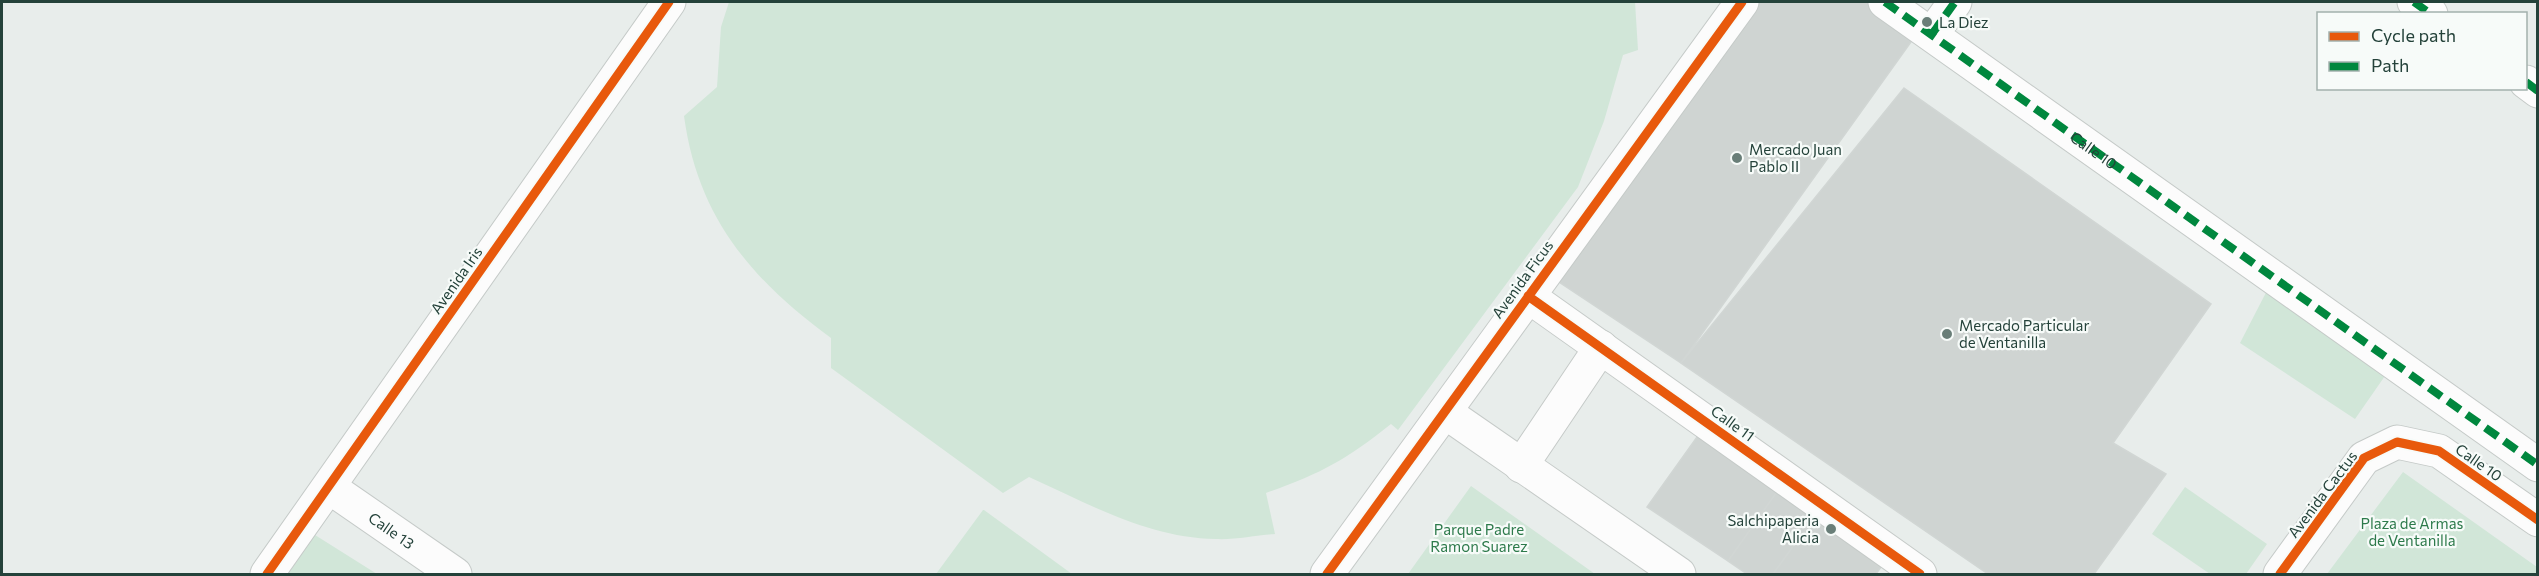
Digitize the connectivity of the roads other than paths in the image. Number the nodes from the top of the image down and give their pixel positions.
1 (669, 2) edge
2 (1742, 2) edge
3 (1885, 2) edge
4 (1954, 2) edge
5 (2414, 2) edge
6 (2428, 12) edge
7 (1932, 34) junction
8 (1528, 296) junction
9 (1601, 347) junction
10 (1445, 412) junction
11 (2397, 442) joint
12 (2538, 465) edge
13 (1521, 466) junction
14 (329, 487) junction
15 (2538, 520) edge
16 (267, 574) edge
17 (455, 574) edge
18 (1327, 574) edge
19 (1679, 574) edge
20 (1920, 574) edge
21 (2280, 574) edge

1 - 14 street, Avenida Iris
2 - 8 street, Avenida Ficus
3 - 7 street, Calle 10
4 - 7 street
5 - 6 street
7 - 12 street, Calle 10
8 - 9 street, Calle 11
8 - 10 street, Avenida Ficus
9 - 13 street
9 - 20 street, Calle 11
10 - 13 street
10 - 18 street, Avenida Ficus
11 - 15 street, Calle 10
11 - 21 street, Avenida Cactus
13 - 19 street
14 - 16 street, Avenida Iris
14 - 17 street, Calle 13

